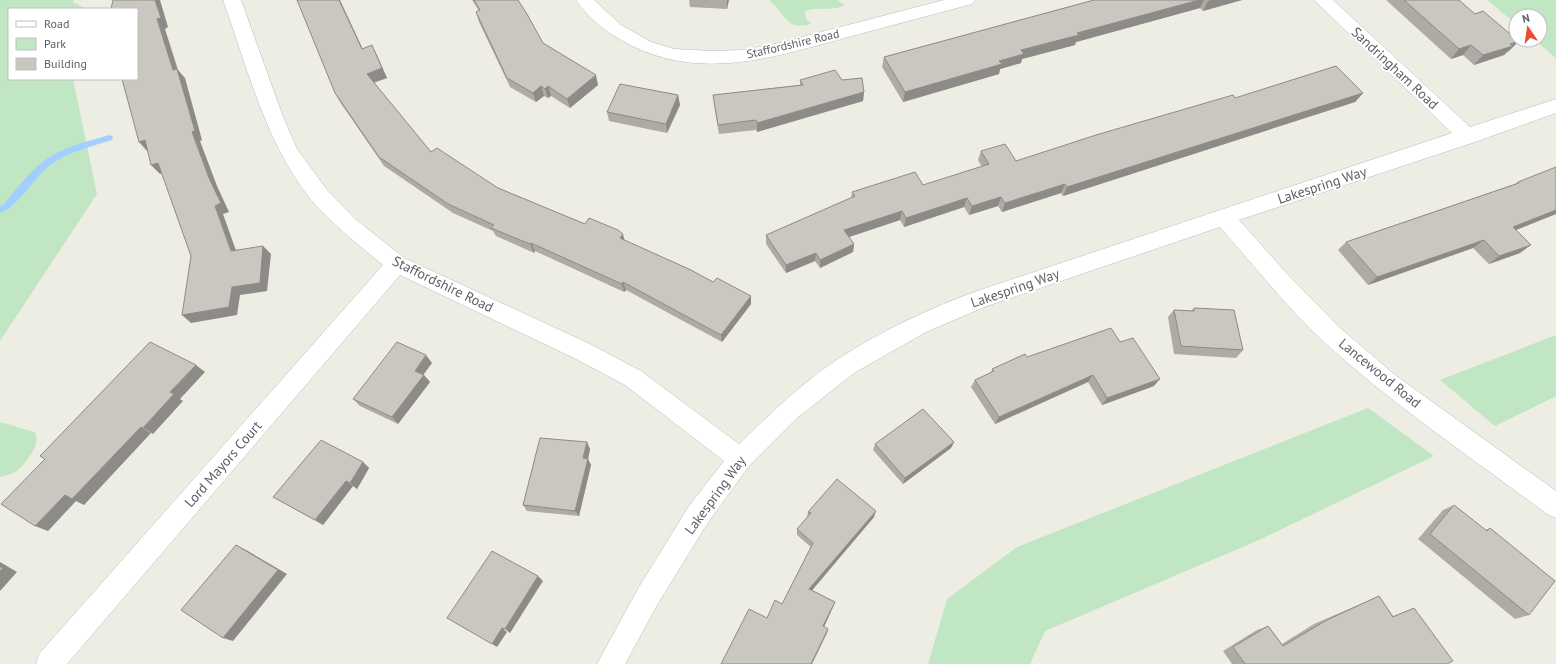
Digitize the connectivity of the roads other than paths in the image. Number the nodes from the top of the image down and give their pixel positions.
1 (232, 0) edge
2 (585, 0) edge
3 (966, 0) edge
4 (1323, 0) edge
5 (922, 5) edge
6 (1556, 106) edge
7 (1468, 136) junction
8 (1224, 217) junction
9 (397, 264) junction
10 (740, 459) junction
11 (1556, 506) edge
12 (49, 664) edge
13 (610, 664) edge

1 - 9 street, Staffordshire Road
2 - 5 street, Staffordshire Road
3 - 5 street, Staffordshire Road
4 - 7 street, Sandringham Road
6 - 7 street, Lakespring Way
7 - 8 street, Lakespring Way
8 - 10 street, Lakespring Way
8 - 11 street, Lancewood Road
9 - 10 street, Staffordshire Road
9 - 12 street, Lord Mayors Court
10 - 13 street, Lakespring Way

